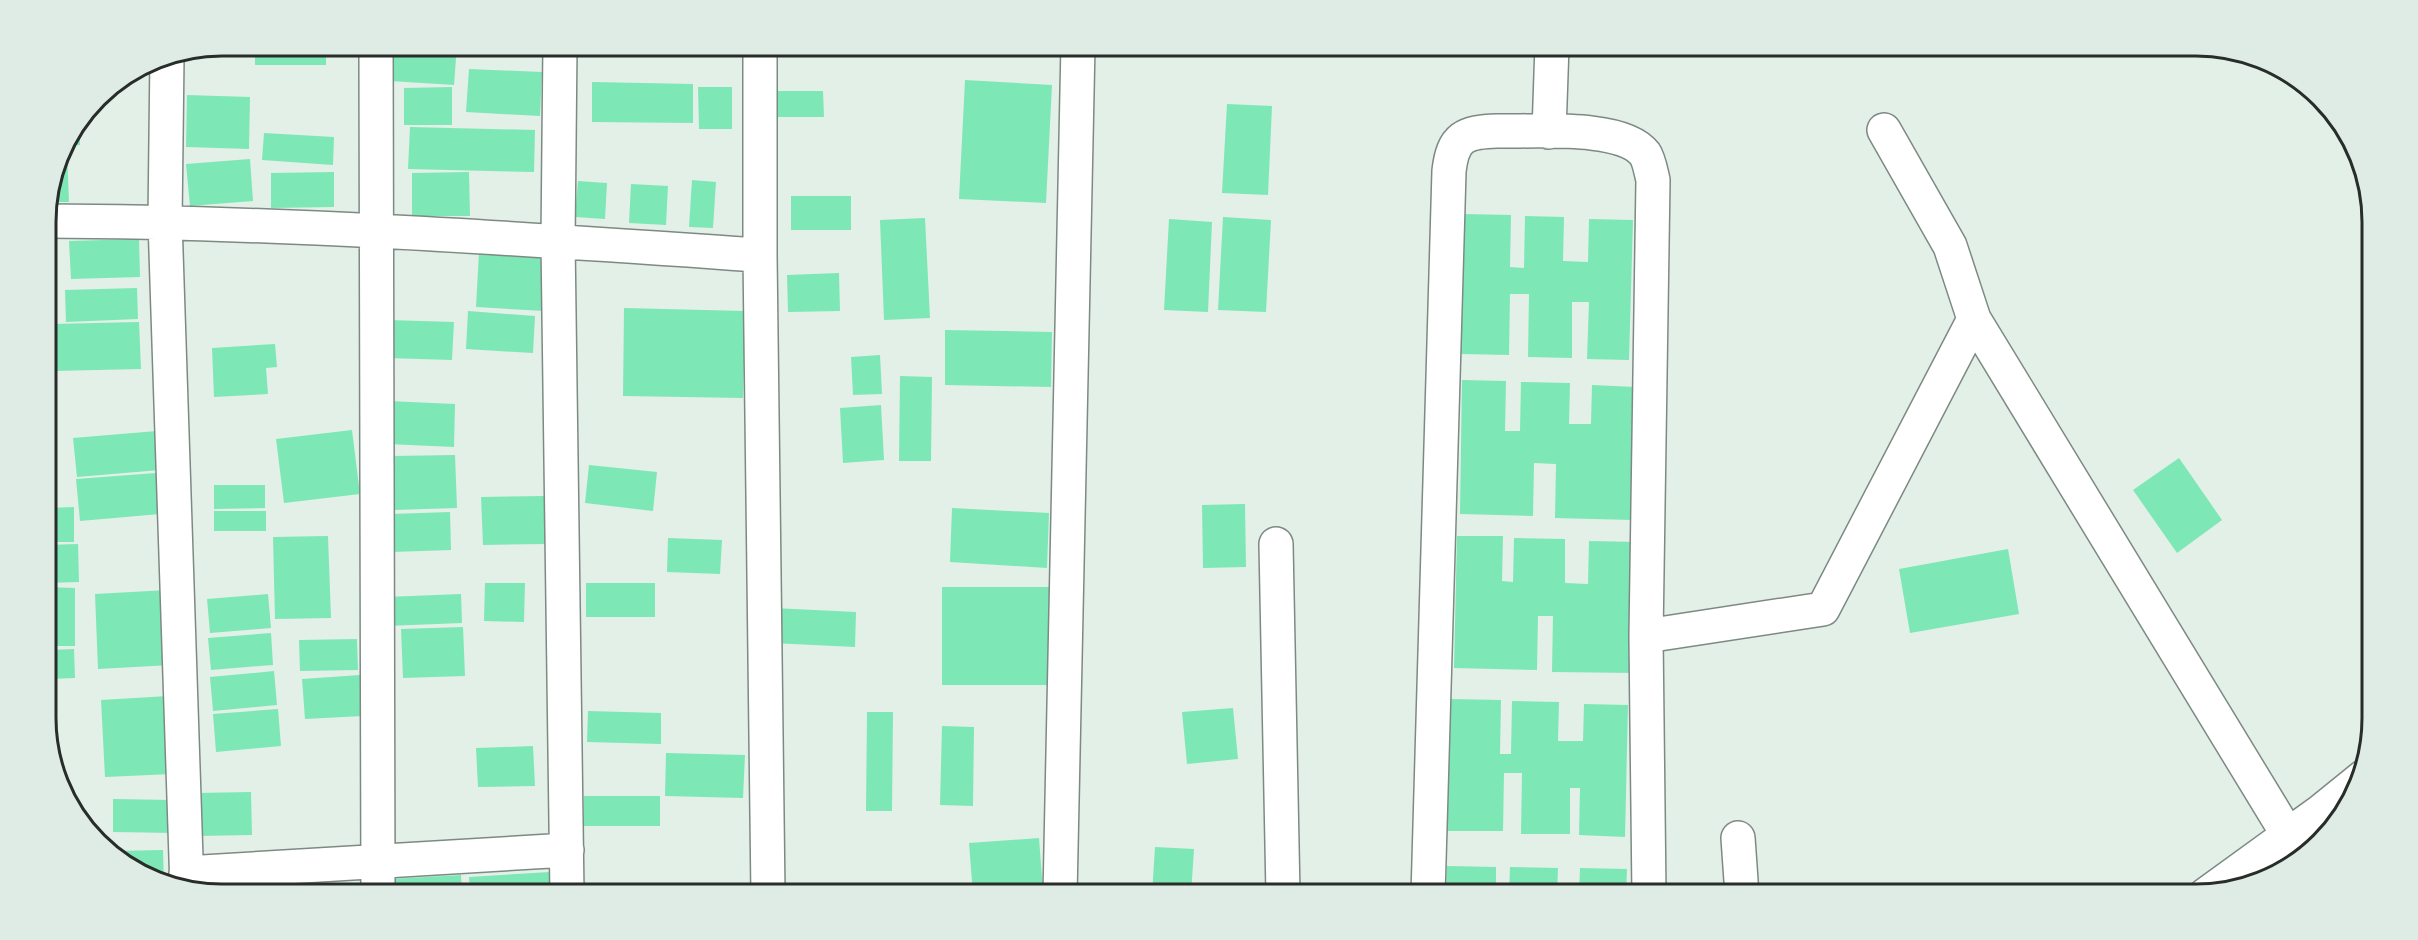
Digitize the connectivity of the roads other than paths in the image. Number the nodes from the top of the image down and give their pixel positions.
1 (376, 56) edge
2 (560, 56) edge
3 (760, 56) edge
4 (1078, 56) edge
5 (1552, 56) edge
6 (167, 64) edge
7 (1884, 130) dead end
8 (1549, 132) junction
9 (56, 221) edge
10 (165, 221) junction
11 (375, 230) junction
12 (558, 242) junction
13 (760, 255) junction
14 (1974, 319) junction
15 (1276, 544) dead end
16 (1646, 636) junction
17 (2341, 800) edge
18 (1738, 838) dead end
19 (2295, 847) edge
20 (567, 850) junction
21 (376, 863) junction
22 (2232, 880) edge
23 (186, 881) edge
24 (188, 881) edge
25 (377, 884) edge
26 (567, 884) edge
27 (768, 884) edge
28 (1060, 884) edge
29 (1283, 884) edge
30 (1428, 884) edge
31 (1649, 884) edge
32 (1741, 884) edge

1 - 11 street
2 - 12 street
3 - 13 street
4 - 28 street
5 - 8 street
6 - 10 street
7 - 14 street
8 - 16 street
8 - 30 street
9 - 10 street
10 - 11 street
10 - 23 street
11 - 12 street
11 - 21 street
12 - 13 street
12 - 20 street
13 - 27 street
14 - 16 street
14 - 19 street
15 - 29 street
16 - 31 street
17 - 19 street
18 - 32 street
19 - 22 street
20 - 21 street
20 - 26 street
21 - 24 street
21 - 25 street

